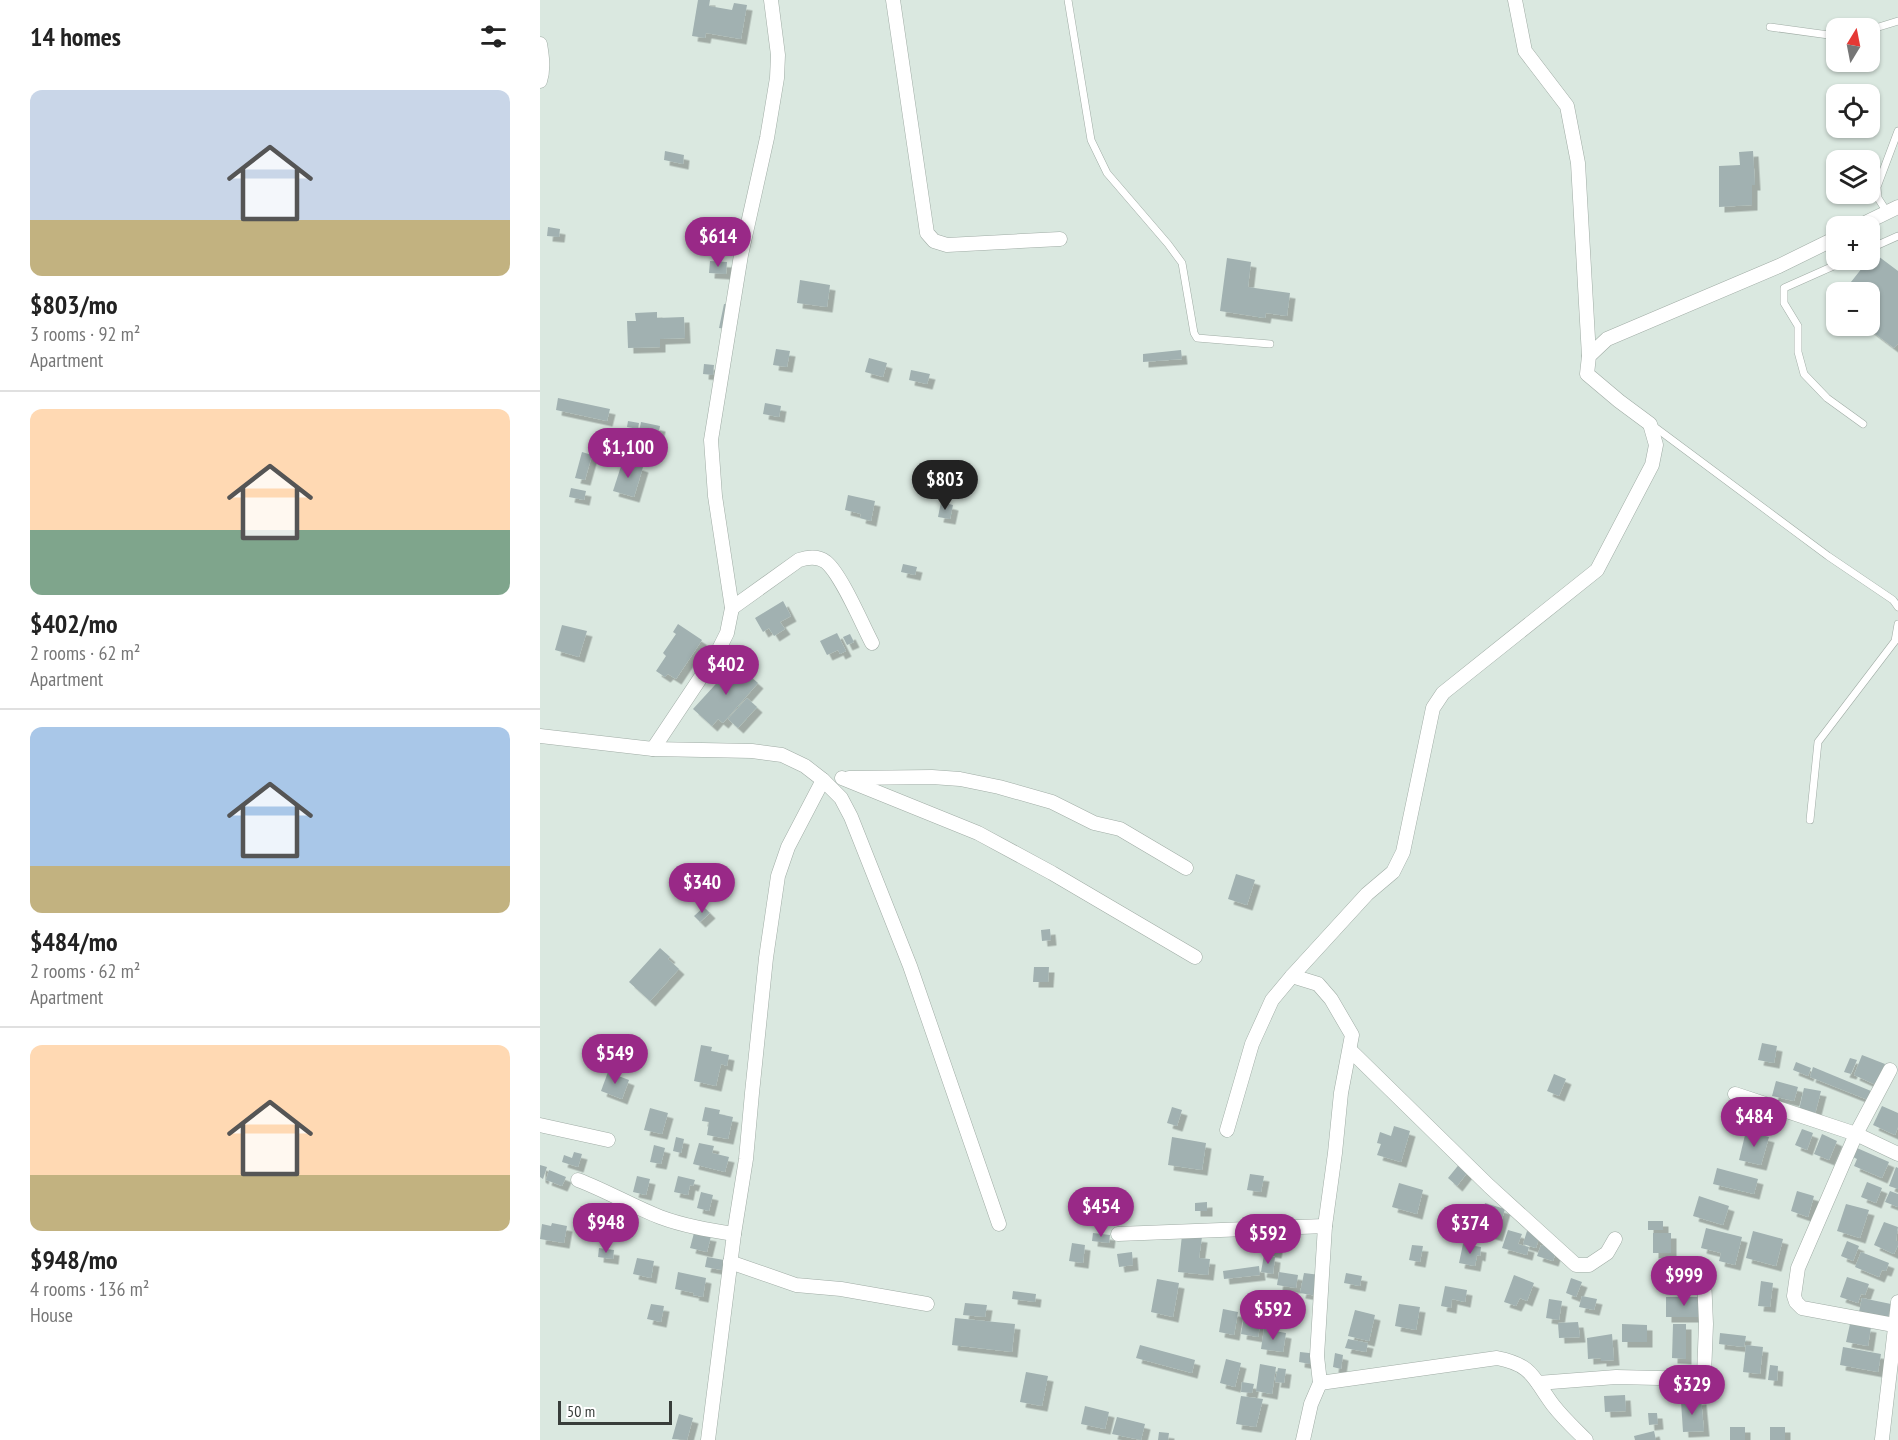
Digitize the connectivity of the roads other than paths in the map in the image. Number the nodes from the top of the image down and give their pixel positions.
1 (771, 0) edge
2 (893, 0) edge
3 (1068, 0) edge
4 (1515, 0) edge
5 (1898, 21) edge
6 (1770, 27) dead end
7 (1880, 27) edge
8 (1826, 35) edge
9 (540, 44) edge
10 (540, 81) edge
11 (1898, 130) edge
12 (1893, 210) edge
13 (1898, 236) edge
14 (1060, 239) dead end
15 (1826, 243) edge
16 (1880, 244) edge
17 (1826, 269) edge
18 (1270, 344) dead end
19 (1589, 356) junction
20 (1650, 424) junction
21 (1863, 424) dead end
22 (732, 608) junction
23 (1898, 608) edge
24 (1898, 624) edge
25 (872, 643) dead end
26 (540, 736) edge
27 (653, 749) junction
28 (842, 778) junction
29 (823, 780) junction
30 (1809, 820) dead end
31 (1186, 868) dead end
32 (1195, 957) dead end
33 (1292, 976) junction
34 (1350, 1050) junction
35 (1890, 1070) dead end
36 (1735, 1094) dead end
37 (540, 1125) edge
38 (1227, 1130) dead end
39 (1856, 1134) junction
40 (608, 1140) dead end
41 (1898, 1154) edge
42 (578, 1180) dead end
43 (999, 1224) dead end
44 (1325, 1226) junction
45 (734, 1234) junction
46 (1118, 1234) dead end
47 (1615, 1239) dead end
48 (730, 1262) junction
49 (1704, 1277) dead end
50 (1898, 1302) edge
51 (927, 1304) dead end
52 (1894, 1325) junction
53 (1320, 1383) junction
54 (1538, 1383) junction
55 (1882, 1439) edge
56 (708, 1440) edge
57 (1303, 1440) edge
58 (1586, 1440) edge

1 - 22 street
2 - 14 street
3 - 18 lane
4 - 19 street
5 - 7 lane
6 - 8 lane
9 - 10 street
11 - 12 lane
13 - 16 lane
15 - 19 street
17 - 21 lane
19 - 20 street
20 - 23 lane
20 - 33 street
22 - 25 street
22 - 27 street
24 - 30 lane
26 - 27 street
27 - 29 street
28 - 29 street
28 - 31 street
28 - 32 street
29 - 43 street
29 - 45 street
33 - 34 street
33 - 38 street
34 - 44 street
34 - 47 street
35 - 39 street
36 - 39 street
37 - 40 street
39 - 41 street
39 - 52 street
42 - 45 street
44 - 46 street
44 - 53 street
45 - 48 street
48 - 51 street
48 - 56 street
49 - 54 street
50 - 52 street
52 - 55 street
53 - 54 street
53 - 57 street
54 - 58 street

